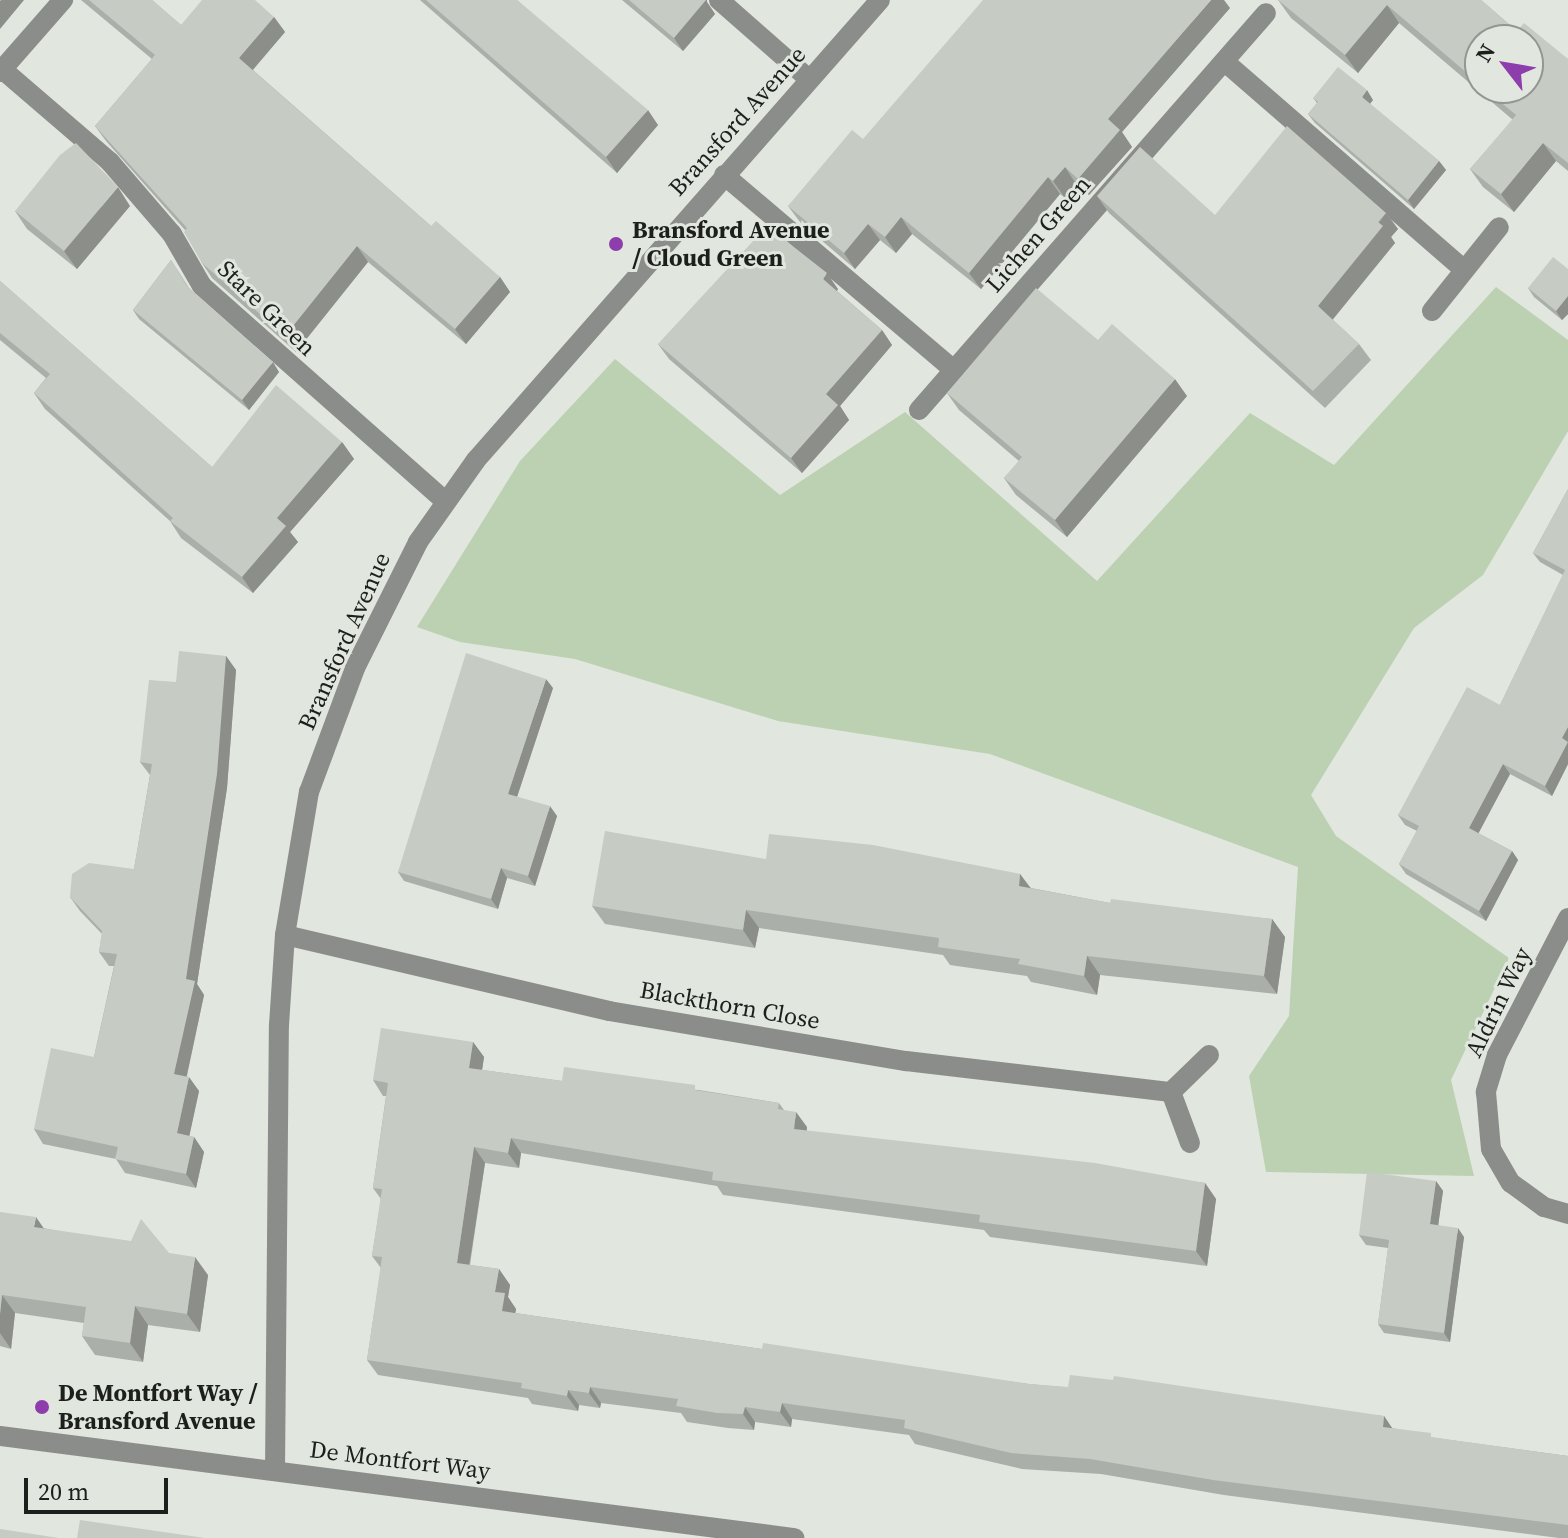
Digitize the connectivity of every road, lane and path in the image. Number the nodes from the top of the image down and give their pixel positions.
1 (63, 0) edge
2 (719, 0) edge
3 (880, 0) edge
4 (1266, 13) dead end
5 (1225, 62) junction
6 (1, 70) edge
7 (809, 79) junction
8 (724, 175) junction
9 (1499, 227) dead end
10 (1462, 268) junction
11 (1432, 311) dead end
12 (953, 369) junction
13 (919, 410) dead end
14 (445, 501) junction
15 (1568, 918) edge
16 (285, 935) junction
17 (1209, 1055) dead end
18 (1171, 1092) junction
19 (1190, 1143) dead end
20 (1568, 1214) edge
21 (0, 1436) edge
22 (275, 1471) junction
23 (794, 1538) edge

1 - 6 street, Stare Green
2 - 7 street
3 - 7 street, Bransford Avenue
4 - 5 street, Lichen Green
5 - 10 street
5 - 12 street, Lichen Green
6 - 14 street, Stare Green
7 - 8 street, Bransford Avenue
8 - 12 street
8 - 14 street, Bransford Avenue
9 - 10 street
10 - 11 street
12 - 13 street, Lichen Green
14 - 16 street, Bransford Avenue
15 - 20 street, Aldrin Way
16 - 18 street, Blackthorn Close
16 - 22 street, Bransford Avenue
17 - 18 street
18 - 19 street
21 - 22 street, De Montfort Way
22 - 23 street, De Montfort Way

